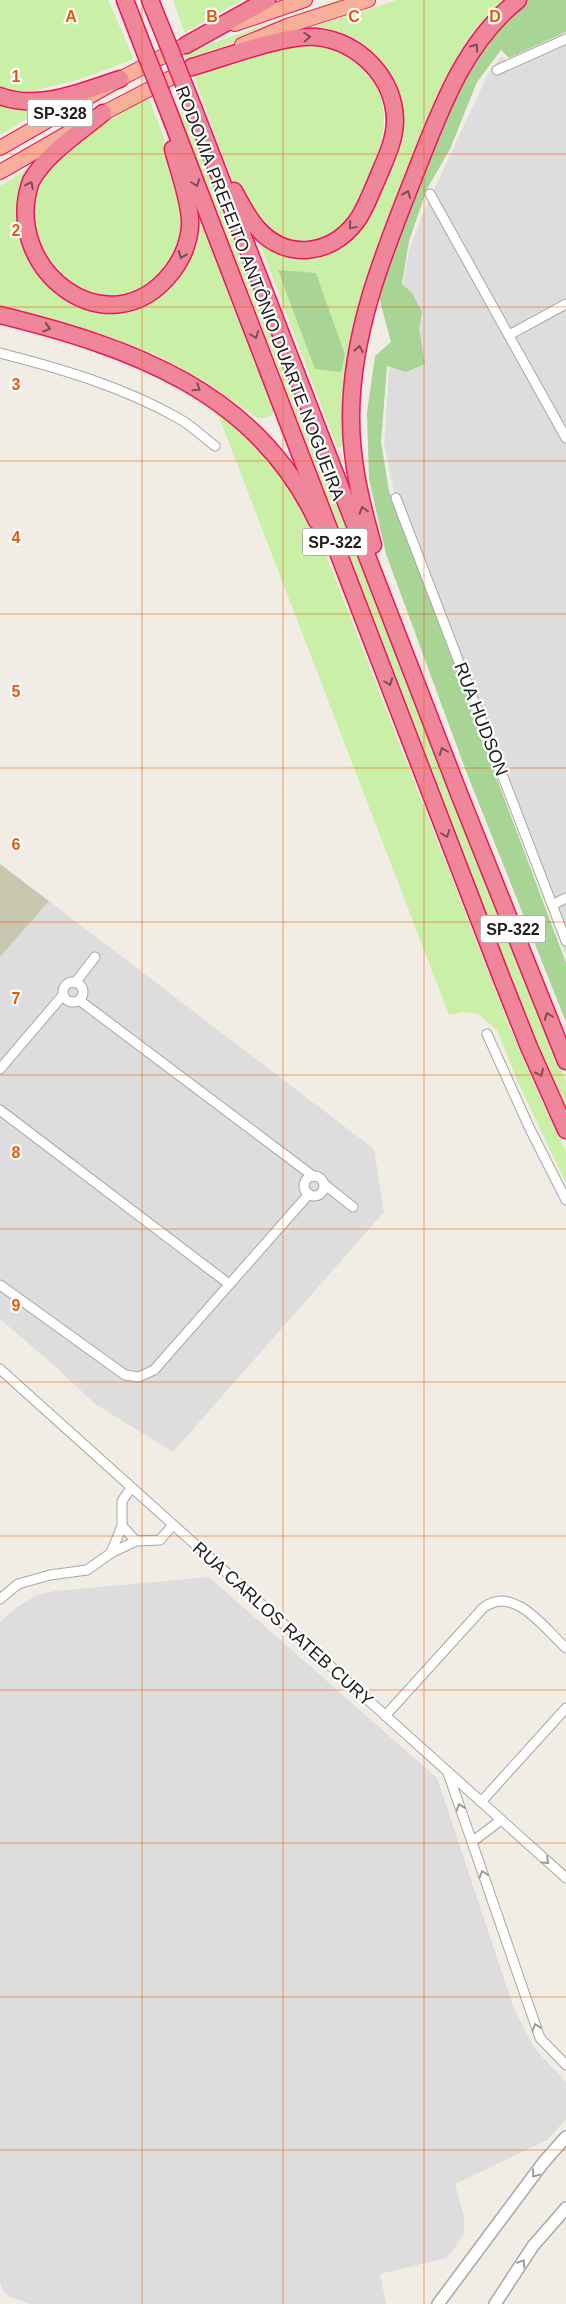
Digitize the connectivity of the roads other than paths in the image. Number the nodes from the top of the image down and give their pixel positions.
1 (118, 0) edge
2 (125, 0) edge
3 (150, 0) edge
4 (156, 0) edge
5 (267, 0) edge
6 (305, 0) edge
7 (368, 0) edge
8 (518, 0) edge
9 (139, 34) junction
10 (165, 36) junction
11 (566, 39) edge
12 (186, 45) junction
13 (192, 67) junction
14 (497, 70) dead end
15 (120, 79) junction
16 (0, 96) edge
17 (166, 105) junction
18 (103, 113) junction
19 (199, 123) junction
20 (0, 148) edge
21 (0, 172) edge
22 (430, 194) dead end
23 (566, 304) edge
24 (0, 315) edge
25 (508, 335) junction
26 (0, 353) edge
27 (566, 438) edge
28 (214, 446) dead end
29 (396, 498) dead end
30 (401, 640) junction
31 (378, 653) junction
32 (566, 898) edge
33 (552, 905) junction
34 (566, 941) edge
35 (95, 958) dead end
36 (75, 983) junction
37 (63, 994) junction
38 (79, 1000) junction
39 (487, 1034) dead end
40 (566, 1061) edge
41 (0, 1069) edge
42 (0, 1110) edge
43 (566, 1130) edge
44 (313, 1176) junction
45 (324, 1184) junction
46 (309, 1194) junction
47 (566, 1200) edge
48 (353, 1207) dead end
49 (229, 1284) junction
50 (0, 1285) edge
51 (0, 1369) edge
52 (131, 1488) junction
53 (122, 1526) junction
54 (172, 1526) junction
55 (136, 1541) junction
56 (111, 1553) junction
57 (0, 1599) edge
58 (566, 1648) edge
59 (566, 1708) edge
60 (385, 1716) junction
61 (448, 1772) junction
62 (481, 1802) junction
63 (501, 1820) junction
64 (472, 1842) junction
65 (566, 1878) edge
66 (566, 2065) edge
67 (566, 2137) edge
68 (566, 2208) edge
69 (438, 2304) edge
70 (495, 2304) edge

1 - 9 highway
2 - 9 highway, RODOVIA PREFEITO ANTÔNIO DUARTE NOGUEIRA / SP-322
3 - 10 highway, RODOVIA PREFEITO ANTÔNIO DUARTE NOGUEIRA / SP-322
4 - 10 highway
5 - 12 highway
6 - 12 highway
7 - 13 highway
30 -> 8 highway
9 - 17 highway, RODOVIA PREFEITO ANTÔNIO DUARTE NOGUEIRA / SP-322, bridge
10 - 19 highway, RODOVIA PREFEITO ANTÔNIO DUARTE NOGUEIRA / SP-322, bridge
11 - 14 street
12 - 15 highway, SP-328
13 - 18 highway, SP-328
13 -> 19 highway
15 - 16 highway
15 - 20 highway, SP-328
17 -> 18 highway
17 -> 31 highway, RODOVIA PREFEITO ANTÔNIO DUARTE NOGUEIRA / SP-322
18 - 21 highway, SP-328
19 - 30 highway, RODOVIA PREFEITO ANTÔNIO DUARTE NOGUEIRA / SP-322
22 - 25 street
23 - 25 street
24 -> 31 highway
25 - 27 street
26 - 28 street
29 - 33 street, RUA HUDSON
40 -> 30 highway, RODOVIA PREFEITO ANTÔNIO DUARTE NOGUEIRA / SP-322
31 -> 43 highway, RODOVIA PREFEITO ANTÔNIO DUARTE NOGUEIRA / SP-322
32 - 33 street
33 - 34 street, RUA HUDSON
35 - 36 street
36 - 37 street
36 - 38 street
37 - 38 street
37 - 41 street
38 - 44 street
39 - 47 street
42 - 49 street
44 - 45 street
44 - 46 street
45 - 46 street
45 - 48 street
46 - 49 street
49 - 50 street
51 - 52 street, RUA CARLOS RATEB CURY
52 - 53 street
52 - 54 street, RUA CARLOS RATEB CURY
53 - 55 street
53 - 56 street
54 - 55 street
54 - 60 street, RUA CARLOS RATEB CURY
55 - 56 street
56 - 57 street
58 - 60 street
59 - 62 street
60 - 61 street, RUA CARLOS RATEB CURY
61 - 62 street, RUA CARLOS RATEB CURY
64 -> 61 street
62 - 63 street, RUA CARLOS RATEB CURY
63 - 64 street
63 -> 65 street, RUA CARLOS RATEB CURY
66 -> 64 street
67 -> 69 street
70 -> 68 street

